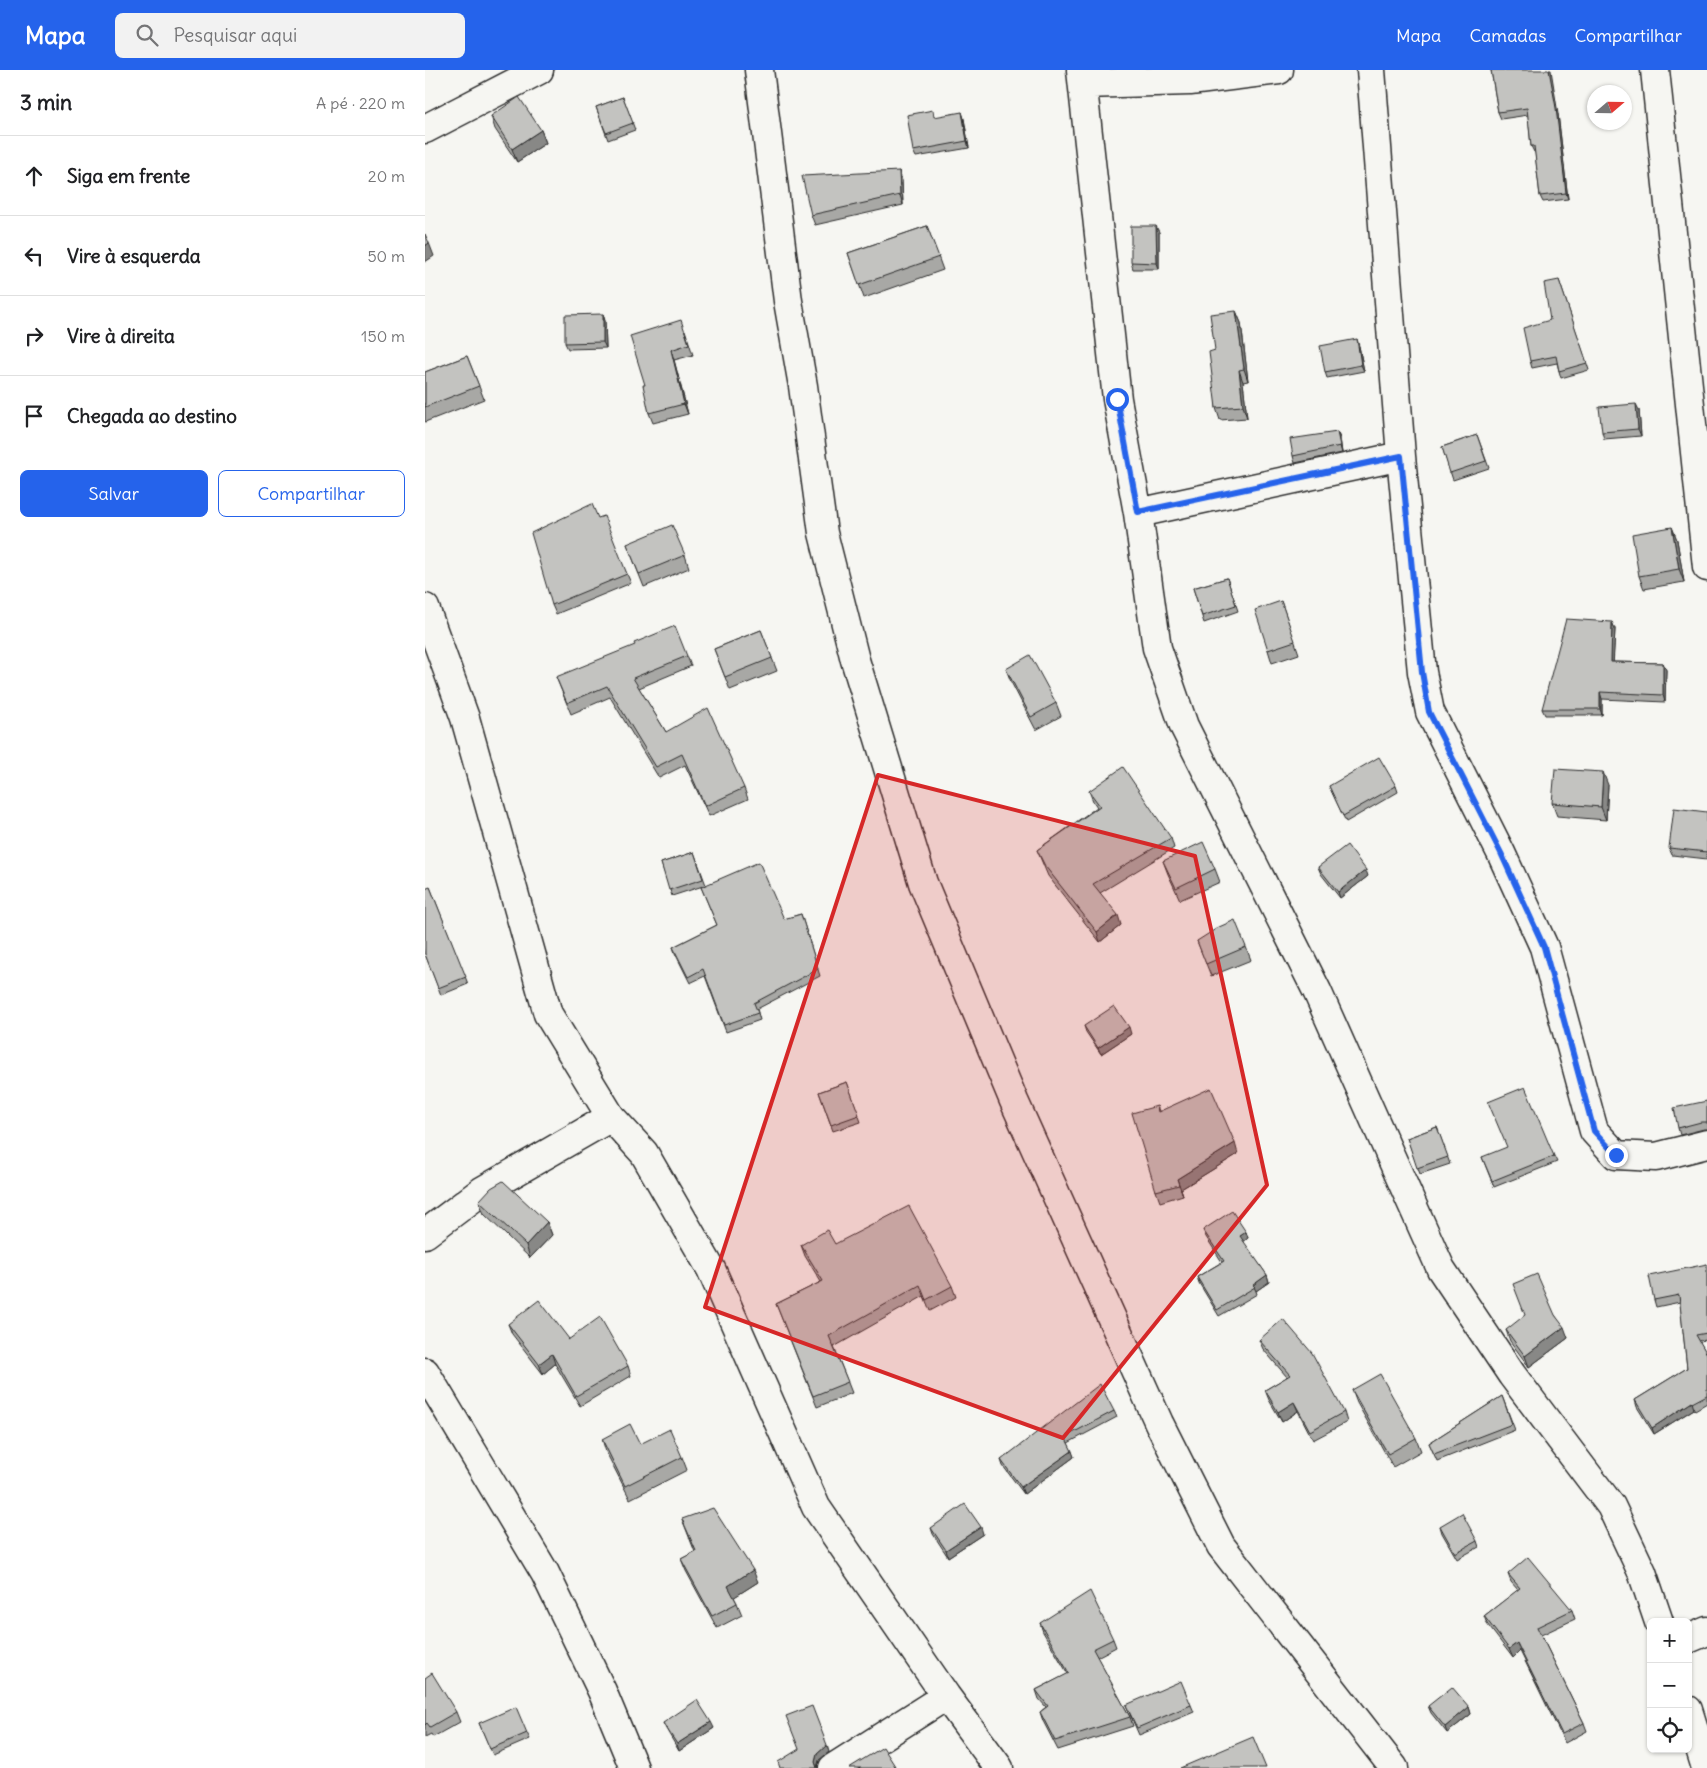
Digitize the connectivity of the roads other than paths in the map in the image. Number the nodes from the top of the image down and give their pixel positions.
1 (759, 70) edge
2 (1279, 70) edge
3 (1371, 70) edge
4 (1655, 70) edge
5 (531, 71) edge
6 (1082, 77) edge
7 (425, 129) edge
8 (1401, 456) junction
9 (1138, 512) junction
10 (1707, 566) edge
11 (425, 608) edge
12 (611, 1117) junction
13 (1707, 1144) edge
14 (425, 1234) edge
15 (425, 1372) edge
16 (1658, 1618) edge
17 (1707, 1631) edge
18 (1692, 1637) edge
19 (946, 1696) junction
20 (1692, 1723) edge
21 (634, 1768) edge
22 (833, 1768) edge
23 (999, 1768) edge
24 (1394, 1768) edge
25 (1706, 1768) edge

1 - 24 street
2 - 6 street
3 - 8 street
4 - 10 street
5 - 7 street
6 - 9 street
8 - 9 street
8 - 13 street
9 - 16 street
11 - 12 street
12 - 14 street
12 - 19 street
15 - 21 street
17 - 18 street
19 - 22 street
19 - 23 street
20 - 25 street

